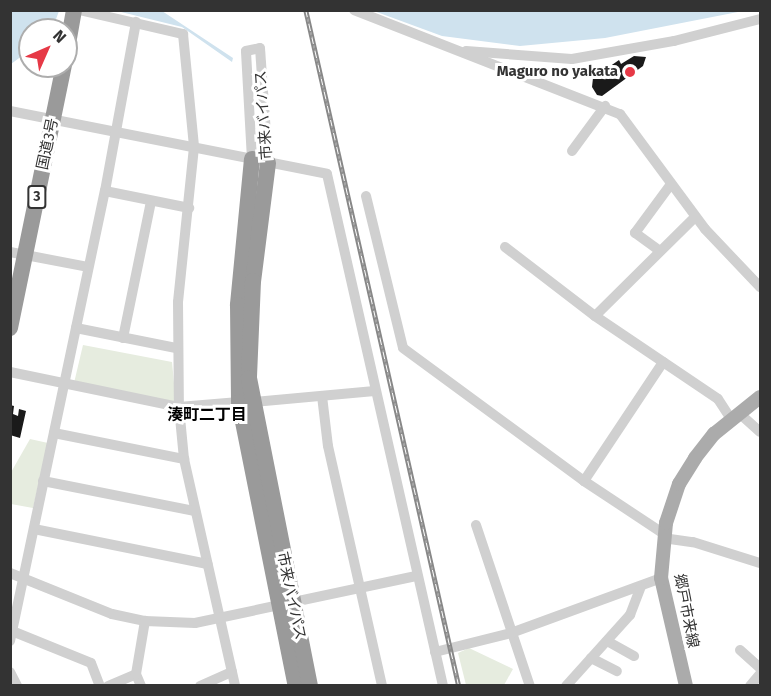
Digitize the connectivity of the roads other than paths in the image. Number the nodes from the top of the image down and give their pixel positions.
1 (79, 10) edge
2 (354, 10) edge
3 (760, 20) edge
4 (136, 22) junction
5 (457, 50) junction
6 (62, 78) edge
7 (605, 106) junction
8 (10, 111) edge
9 (53, 119) junction
10 (116, 132) junction
11 (194, 147) junction
12 (572, 151) dead end
13 (260, 161) junction
14 (671, 184) junction
15 (105, 191) junction
16 (366, 196) dead end
17 (151, 202) junction
18 (189, 208) junction
19 (695, 217) junction
20 (505, 247) dead end
21 (660, 251) junction
22 (18, 253) edge
23 (88, 267) junction
24 (760, 287) edge
25 (595, 316) junction
26 (10, 328) edge
27 (76, 328) junction
28 (123, 338) junction
29 (176, 348) junction
30 (663, 362) junction
31 (10, 372) edge
32 (63, 383) junction
33 (375, 391) junction
34 (322, 396) junction
35 (760, 397) edge
36 (246, 402) junction
37 (178, 407) junction
38 (735, 416) junction
39 (760, 432) edge
40 (54, 433) junction
41 (184, 459) junction
42 (43, 481) junction
43 (584, 481) junction
44 (195, 512) junction
45 (476, 525) dead end
46 (34, 529) junction
47 (663, 536) junction
48 (760, 563) edge
49 (208, 564) junction
50 (10, 573) edge
51 (416, 576) junction
52 (23, 578) junction
53 (661, 578) junction
54 (641, 587) junction
55 (360, 590) junction
56 (285, 606) junction
57 (221, 620) junction
58 (145, 621) junction
59 (511, 633) junction
60 (11, 636) edge
61 (607, 641) junction
62 (740, 650) dead end
63 (435, 652) junction
64 (634, 656) dead end
65 (591, 658) junction
66 (760, 668) edge
67 (617, 671) dead end
68 (10, 672) edge
69 (232, 672) junction
70 (136, 674) junction
71 (760, 674) edge
72 (17, 686) edge
73 (100, 686) edge
74 (108, 686) edge
75 (141, 686) edge
76 (200, 686) edge
77 (235, 686) edge
78 (296, 686) edge
79 (310, 686) edge
80 (382, 686) edge
81 (443, 686) edge
82 (530, 686) edge
83 (566, 686) edge
84 (686, 686) edge
85 (750, 686) edge

1 - 4 street
2 - 5 street
3 - 5 street
4 - 10 street
4 - 11 street
5 - 7 street
6 - 9 highway, 国道3号 / 3
7 - 12 street
7 - 14 street
8 - 9 street
9 - 10 street
9 - 22 highway, 国道3号 / 3
10 - 11 street
10 - 15 street
11 - 13 street
11 - 18 street
13 - 13 street, 市来バイパス
13 - 33 street
13 - 36 highway, 市来バイパス
14 - 19 street
14 - 21 street
15 - 17 street
15 - 23 street
16 - 43 street
17 - 18 street
17 - 28 street
18 - 29 street
19 - 21 street
19 - 24 street
20 - 25 street
21 - 25 street
22 - 23 street
22 - 26 highway, 国道3号 / 3
23 - 27 street
25 - 30 street
27 - 28 street
27 - 32 street
28 - 29 street
29 - 37 street
30 - 38 street
30 - 43 street
31 - 32 street
32 - 37 street
32 - 40 street
33 - 34 street
33 - 51 street
34 - 36 street
34 - 55 street
35 - 38 main road, 郷戸市来線
36 - 37 street
36 - 56 highway, 市来バイパス
37 - 41 street
38 - 39 street
38 - 47 main road, 郷戸市来線
40 - 41 street
40 - 42 street
41 - 44 street
42 - 44 street
42 - 46 street
43 - 47 street
44 - 49 street
45 - 59 street
46 - 49 street
46 - 52 street
47 - 48 street
47 - 53 main road, 郷戸市来線
49 - 57 street
50 - 52 street
51 - 55 street
51 - 63 street
52 - 58 street
52 - 60 street
53 - 54 street
53 - 84 main road, 郷戸市来線
54 - 59 street
54 - 61 street
55 - 56 street
55 - 80 street
56 - 57 street
56 - 78 highway, 市来バイパス
56 - 79 highway, 市来バイパス
57 - 58 street
57 - 69 street
58 - 70 street
59 - 63 street
59 - 82 street
60 - 73 street
61 - 64 street
61 - 65 street
62 - 66 street
63 - 81 street
65 - 67 street
65 - 83 street
68 - 72 street
69 - 76 street
69 - 77 street
70 - 74 street
70 - 75 street
71 - 85 street

